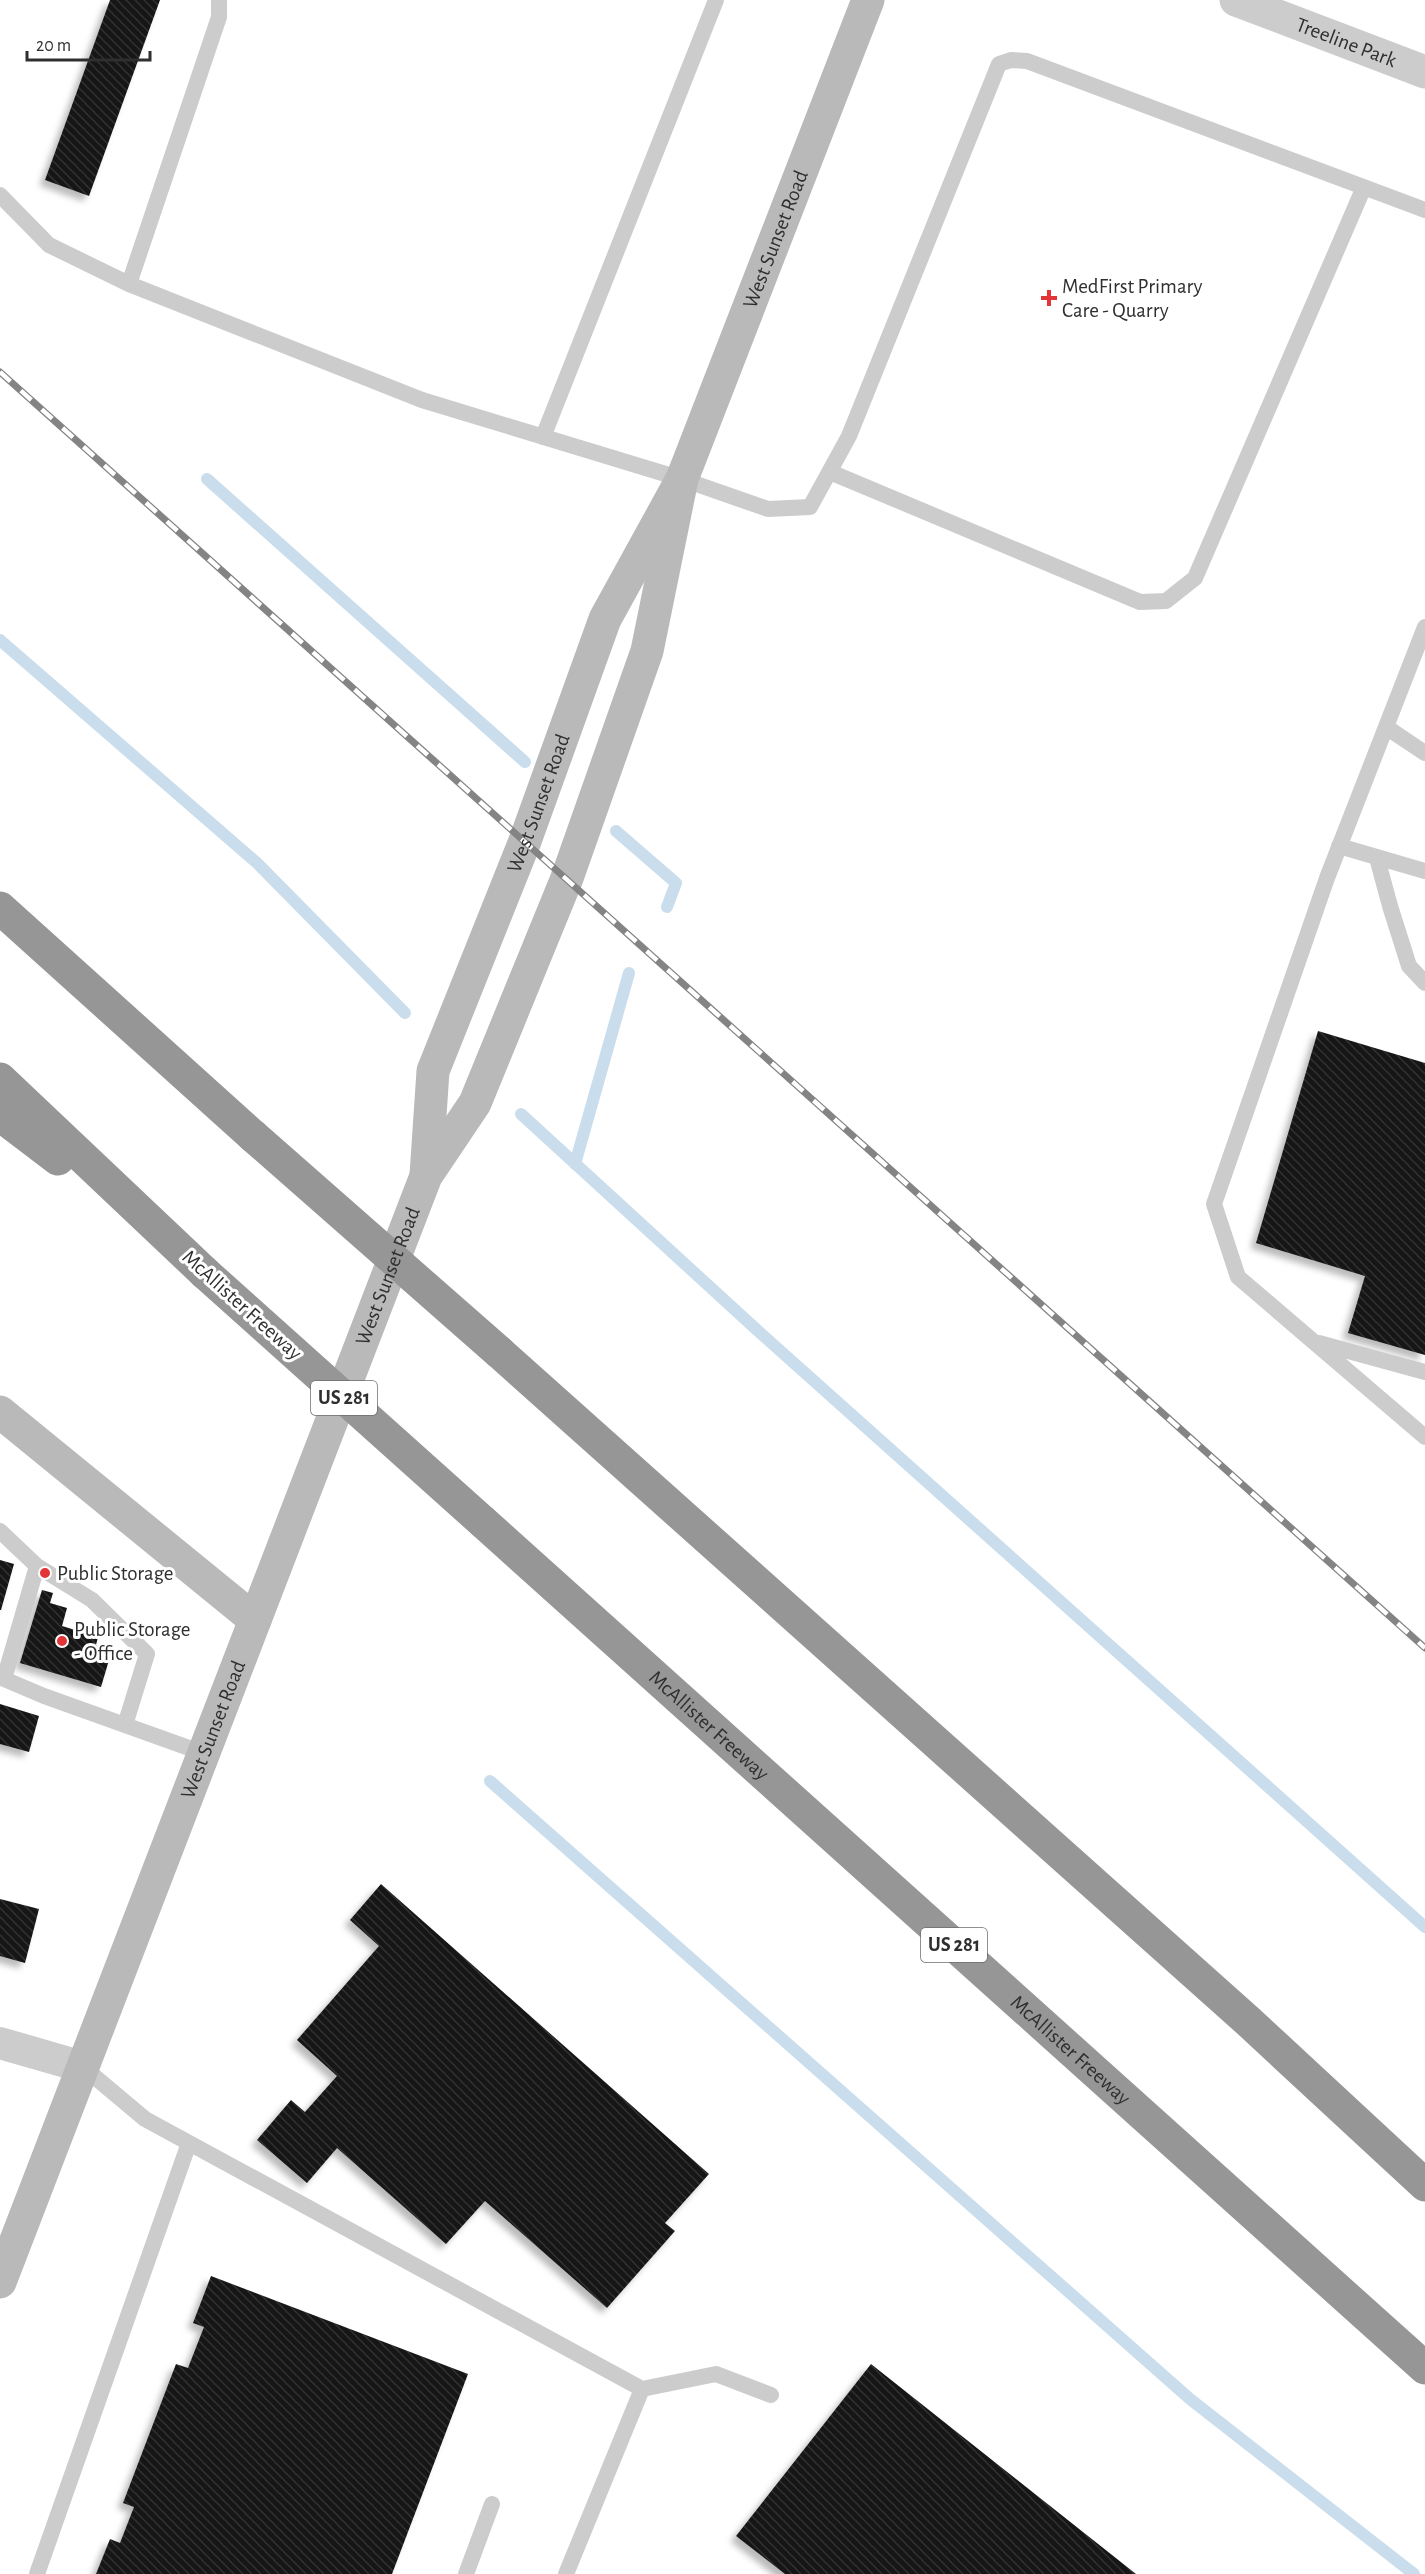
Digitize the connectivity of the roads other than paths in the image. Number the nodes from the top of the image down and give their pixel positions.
1 (219, 0) edge
2 (716, 0) edge
3 (868, 0) edge
4 (1236, 0) edge
5 (1425, 72) edge
6 (1364, 187) junction
7 (0, 195) edge
8 (1425, 210) edge
9 (129, 284) junction
10 (543, 437) junction
11 (830, 472) junction
12 (682, 479) junction
13 (1425, 627) edge
14 (1386, 727) junction
15 (1425, 753) edge
16 (1339, 846) junction
17 (1377, 858) junction
18 (1425, 871) edge
19 (0, 908) edge
20 (1425, 983) edge
21 (0, 1079) edge
22 (0, 1115) edge
23 (426, 1176) junction
24 (205, 1273) junction
25 (1312, 1341) junction
26 (1425, 1372) edge
27 (0, 1412) edge
28 (1425, 1437) edge
29 (0, 1530) edge
30 (37, 1566) junction
31 (255, 1620) junction
32 (2, 1678) edge
33 (125, 1725) junction
34 (203, 1753) junction
35 (0, 2043) edge
36 (83, 2067) junction
37 (189, 2142) junction
38 (1425, 2185) edge
39 (0, 2282) edge
40 (1425, 2367) edge
41 (642, 2389) junction
42 (771, 2395) dead end
43 (492, 2504) dead end
44 (37, 2574) edge
45 (466, 2574) edge
46 (566, 2574) edge

1 - 9 lane
2 - 10 lane
3 - 12 main road, West Sunset Road
4 - 5 street, Treeline Park
6 - 8 lane
6 - 11 lane
6 - 11 lane
7 - 9 lane
9 - 10 lane
10 - 12 lane
11 - 12 lane
12 - 23 main road, West Sunset Road
12 - 23 main road, West Sunset Road
13 - 14 lane
14 - 15 lane
14 - 16 lane
16 - 17 lane
16 - 25 lane
17 - 18 lane
17 - 20 lane
19 - 38 highway, bridge
21 - 24 highway, McAllister Freeway / US 281
22 - 24 highway
23 - 31 main road, West Sunset Road
24 - 40 highway, McAllister Freeway / US 281, bridge
25 - 26 lane
25 - 28 lane
27 - 31 main road
29 - 30 lane
30 - 32 lane
30 - 33 lane
31 - 34 main road, West Sunset Road
32 - 33 lane
33 - 34 lane
34 - 36 main road, West Sunset Road
35 - 36 street
36 - 37 lane
36 - 39 main road, West Sunset Road
37 - 41 lane
37 - 44 lane
41 - 42 lane
41 - 46 lane
43 - 45 lane

